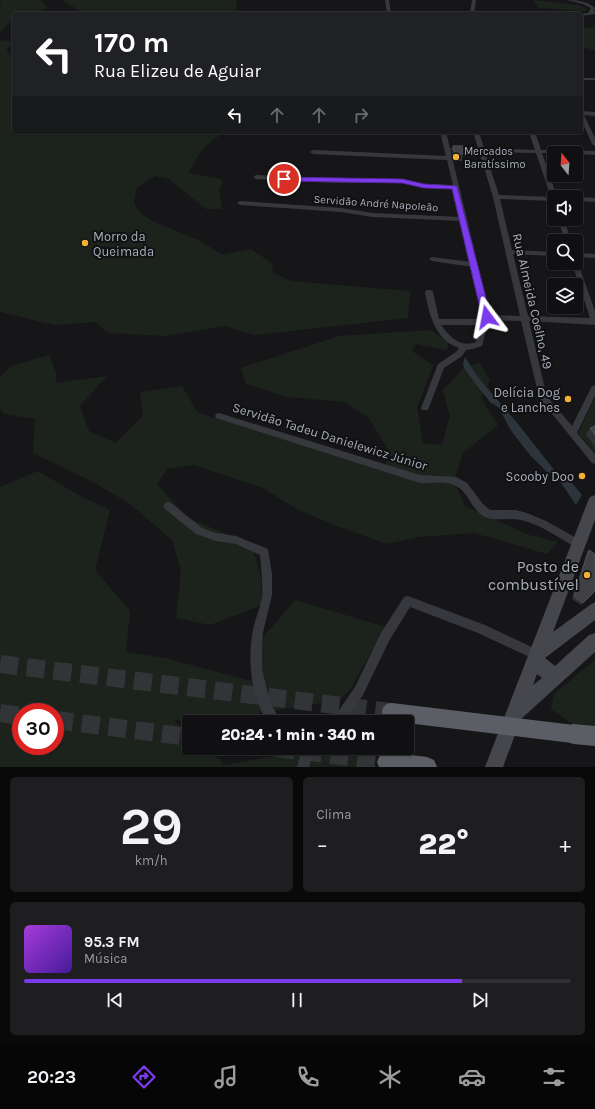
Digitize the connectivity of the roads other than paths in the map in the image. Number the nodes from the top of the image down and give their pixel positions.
1 (387, 0) edge
2 (474, 0) edge
3 (569, 0) edge
4 (389, 12) edge
5 (472, 12) edge
6 (595, 13) edge
7 (589, 14) junction
8 (583, 15) edge
9 (583, 79) edge
10 (595, 79) edge
11 (583, 113) edge
12 (595, 114) edge
13 (583, 117) edge
14 (443, 134) edge
15 (477, 134) edge
16 (533, 134) edge
17 (595, 144) edge
18 (447, 149) junction
19 (482, 150) junction
20 (313, 152) dead end
21 (538, 152) junction
22 (595, 154) edge
23 (449, 158) junction
24 (256, 177) dead end
25 (455, 187) junction
26 (551, 190) edge
27 (496, 197) junction
28 (547, 198) edge
29 (583, 199) edge
30 (595, 200) edge
31 (240, 203) dead end
32 (463, 219) junction
33 (509, 252) junction
34 (547, 254) edge
35 (583, 255) edge
36 (595, 256) edge
37 (432, 259) dead end
38 (474, 265) junction
39 (577, 270) edge
40 (429, 292) dead end
41 (524, 318) junction
42 (485, 319) junction
43 (595, 321) edge
44 (436, 322) junction
45 (463, 348) junction
46 (595, 388) edge
47 (426, 408) dead end
48 (220, 416) dead end
49 (573, 433) junction
50 (595, 460) edge
51 (595, 503) edge
52 (168, 506) dead end
53 (579, 544) junction
54 (595, 610) edge
55 (595, 641) edge
56 (536, 655) junction
57 (556, 675) junction
58 (391, 712) tunnel mouth
59 (270, 715) edge
60 (342, 715) edge
61 (513, 716) junction
62 (595, 736) edge
63 (307, 755) edge
64 (387, 762) tunnel mouth
65 (303, 767) edge
66 (427, 767) edge
67 (494, 767) edge

1 - 4 street
2 - 5 street
3 - 7 street
6 - 7 street
7 - 8 street
9 - 10 street
11 - 12 street
13 - 17 street
14 - 18 street
15 - 19 street, Rua Almeida Coelho, 49
16 - 21 street
18 - 19 street
18 - 23 street
19 - 21 street
19 - 27 street, Rua Almeida Coelho, 49
20 - 23 street
21 - 22 street
21 - 26 street
23 - 25 street
24 - 25 street
25 - 32 street
27 - 28 street
27 - 33 street, Rua Almeida Coelho, 49
29 - 30 street
31 - 32 street, Servidão André Napoleão
32 - 38 street
33 - 34 street
33 - 41 street, Rua Almeida Coelho, 49
35 - 36 street
37 - 38 street
38 - 42 street
39 - 43 street
40 - 44 street
41 - 42 street
41 - 43 street
41 - 49 street, Rua Almeida Coelho, 49
42 - 44 street
42 - 45 street
44 - 45 street
45 - 47 street
46 - 49 street
48 - 53 street, Servidão Tadeu Danielewicz Júnior
49 - 50 street, Rua Almeida Coelho, 49
51 - 53 main road
52 - 59 street
53 - 56 main road
54 - 56 main road
55 - 57 main road
56 - 57 main road
56 - 60 street
56 - 61 main road
57 - 61 main road
58 - 62 highway, bridge
61 - 67 main road
63 - 65 street
64 - 66 highway

